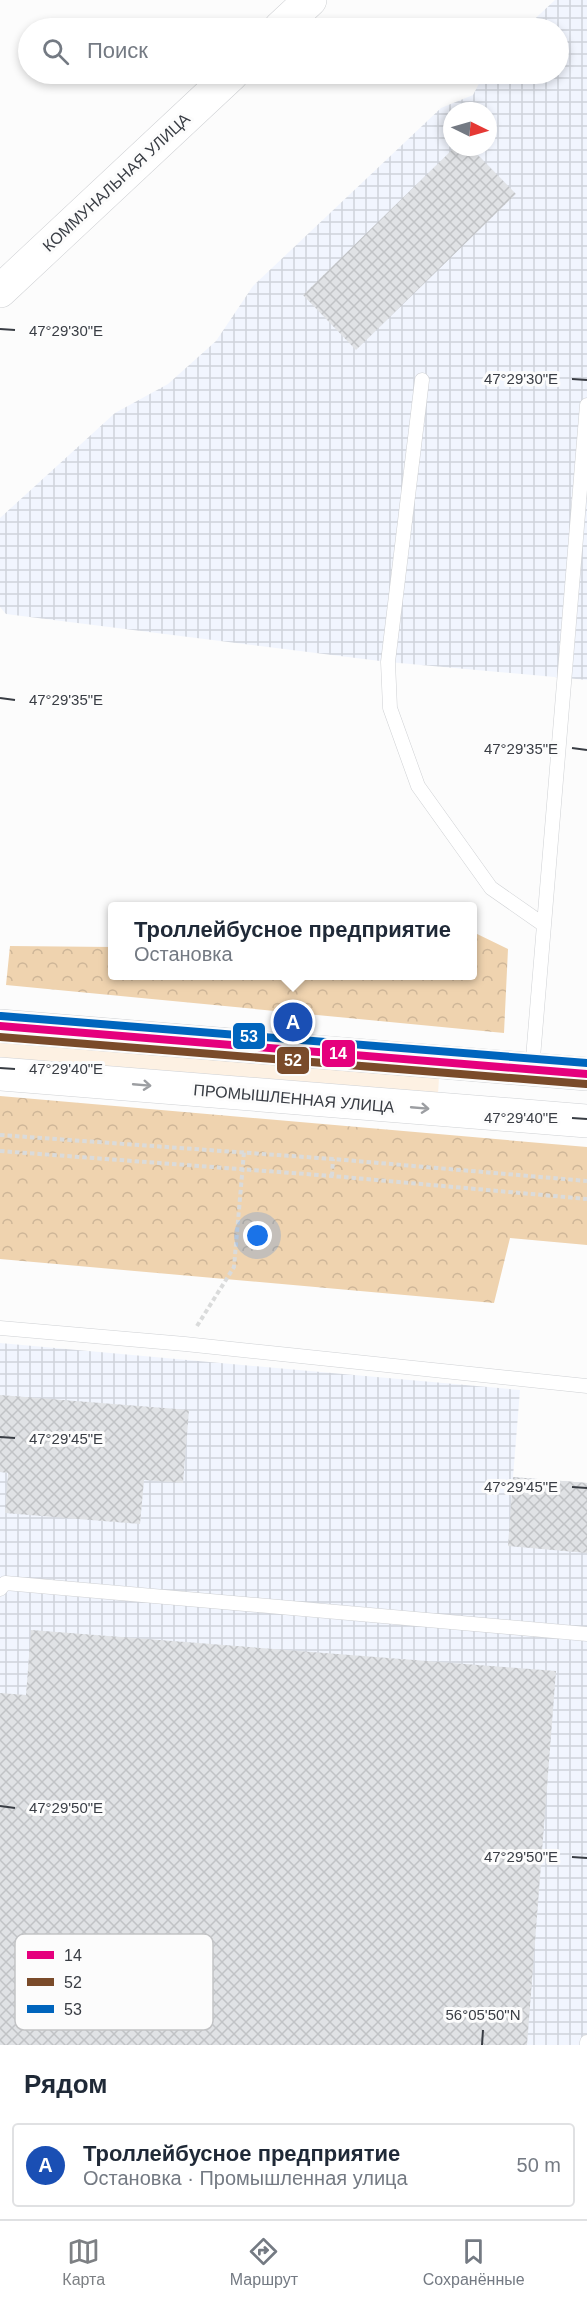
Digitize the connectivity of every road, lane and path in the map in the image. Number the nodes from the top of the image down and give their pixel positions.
1 (310, 0) edge
2 (291, 18) edge
3 (221, 84) edge
4 (0, 291) edge
5 (422, 380) dead end
6 (587, 405) edge
7 (544, 925) junction
8 (0, 1026) edge
9 (532, 1070) junction
10 (0, 1074) edge
11 (587, 1074) edge
12 (529, 1117) junction
13 (587, 1121) edge
14 (0, 1135) edge
15 (0, 1151) edge
16 (244, 1152) junction
17 (333, 1159) junction
18 (243, 1169) junction
19 (332, 1176) junction
20 (587, 1181) edge
21 (587, 1198) edge
22 (0, 1328) edge
23 (185, 1344) junction
24 (587, 1386) edge
25 (0, 1589) edge
26 (587, 1634) edge

1 - 2 main road
3 - 4 main road, КОММУНАЛЬНАЯ УЛИЦА
5 - 7 lane
6 - 7 lane
7 - 9 lane
8 - 9 main road
9 - 11 main road
9 - 12 main road
10 -> 12 main road, ПРОМЫШЛЕННАЯ УЛИЦА
12 - 13 main road, ПРОМЫШЛЕННАЯ УЛИЦА
14 - 16 path
15 - 18 path
16 - 17 path
16 - 18 path
17 - 19 path
17 - 20 path
18 - 19 path
18 - 23 path
19 - 21 path
22 - 23 lane
23 - 24 lane
25 - 26 lane

